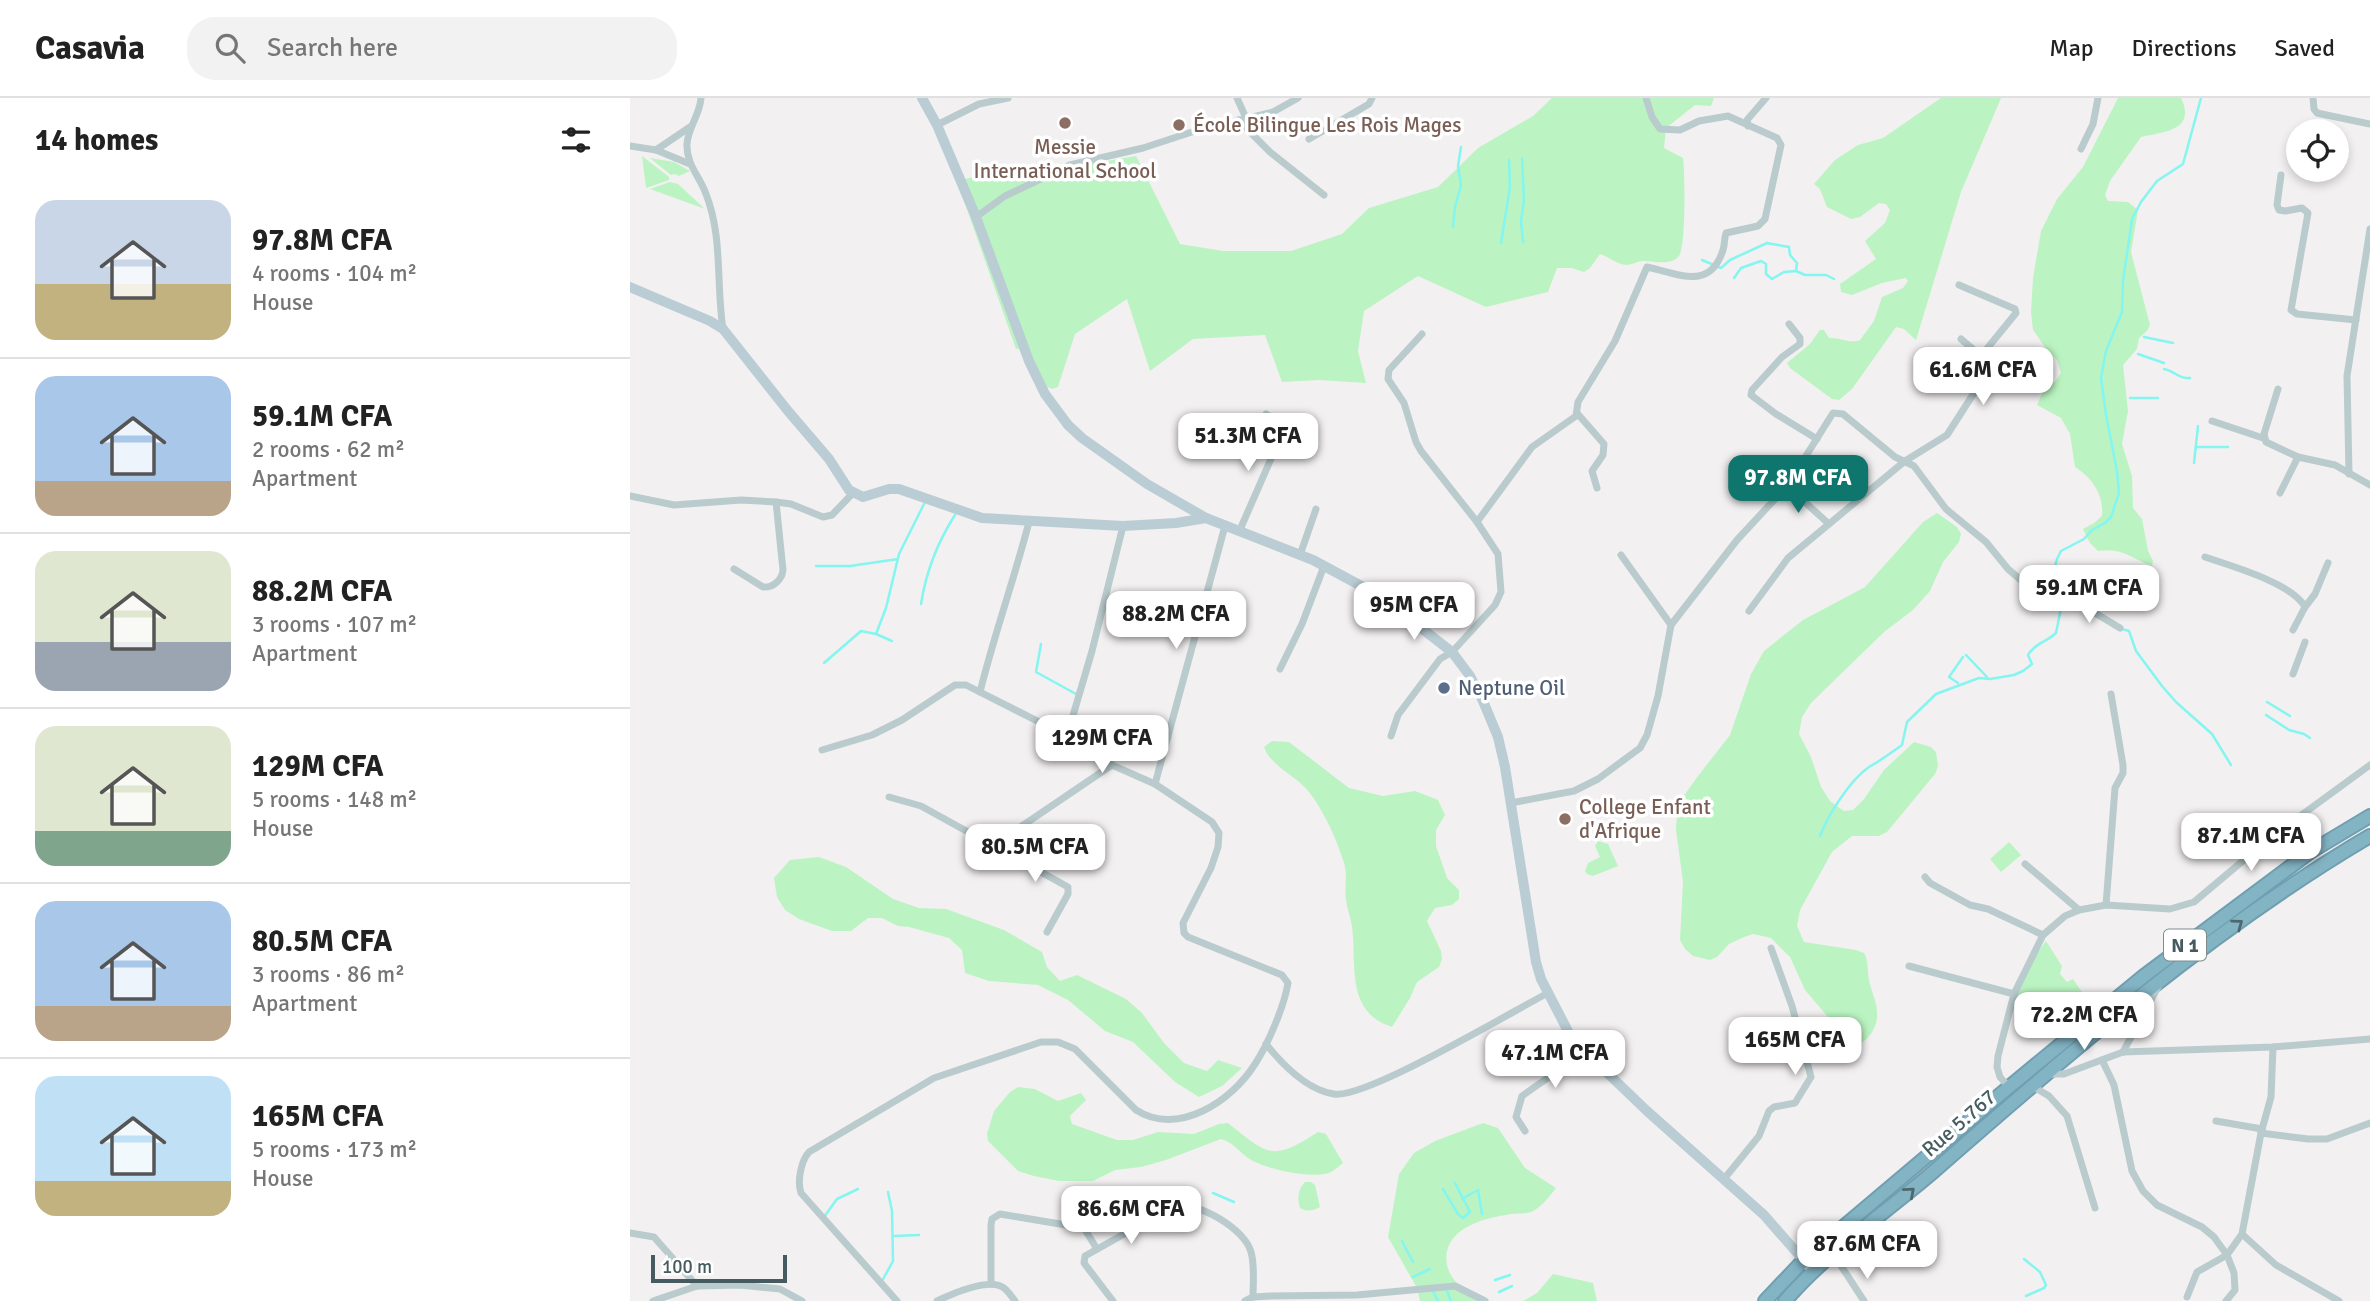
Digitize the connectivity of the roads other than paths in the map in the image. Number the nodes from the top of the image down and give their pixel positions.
1 (701, 98) edge
2 (922, 98) edge
3 (1008, 98) edge
4 (1237, 98) edge
5 (1298, 98) edge
6 (1372, 98) edge
7 (1646, 98) edge
8 (1766, 98) edge
9 (2098, 98) edge
10 (2313, 98) edge
11 (1242, 119) junction
12 (2370, 124) edge
13 (937, 125) junction
14 (1749, 126) junction
15 (690, 127) junction
16 (1309, 139) dead end
17 (630, 146) edge
18 (2081, 149) dead end
19 (656, 150) junction
20 (690, 164) junction
21 (2281, 175) dead end
22 (1324, 195) dead end
23 (976, 217) junction
24 (2370, 229) edge
25 (1959, 285) dead end
26 (630, 287) edge
27 (2356, 320) junction
28 (1789, 324) dead end
29 (723, 329) junction
30 (1422, 334) dead end
31 (1961, 339) dead end
32 (1981, 356) junction
33 (2278, 389) dead end
34 (1577, 413) junction
35 (1266, 414) dead end
36 (2212, 421) dead end
37 (2263, 438) junction
38 (1817, 439) junction
39 (2298, 457) junction
40 (1905, 461) junction
41 (2349, 474) junction
42 (2370, 485) edge
43 (1787, 486) junction
44 (1597, 488) dead end
45 (853, 493) junction
46 (2280, 493) dead end
47 (630, 496) edge
48 (776, 502) junction
49 (1316, 509) dead end
50 (1206, 518) junction
51 (1029, 522) junction
52 (1477, 522) junction
53 (1829, 524) junction
54 (1123, 526) junction
55 (1225, 526) junction
56 (1239, 531) junction
57 (1300, 555) junction
58 (1621, 555) dead end
59 (2205, 556) dead end
60 (2328, 563) dead end
61 (1324, 566) junction
62 (734, 569) dead end
63 (2305, 607) junction
64 (1749, 611) dead end
65 (1671, 625) junction
66 (2120, 628) dead end
67 (2293, 630) dead end
68 (2305, 642) dead end
69 (1452, 652) junction
70 (1280, 669) dead end
71 (2293, 674) dead end
72 (980, 692) junction
73 (2111, 694) dead end
74 (1067, 736) junction
75 (1391, 736) dead end
76 (822, 750) dead end
77 (1112, 765) junction
78 (2370, 765) edge
79 (1154, 784) junction
80 (889, 797) dead end
81 (1511, 803) junction
82 (2370, 816) edge
83 (2370, 836) edge
84 (994, 845) junction
85 (2025, 864) dead end
86 (1925, 877) dead end
87 (2106, 905) junction
88 (2079, 910) junction
89 (1047, 932) dead end
90 (2043, 935) junction
91 (1770, 948) dead end
92 (1909, 966) dead end
93 (2161, 979) junction
94 (1548, 993) junction
95 (2014, 994) junction
96 (2370, 1039) edge
97 (1266, 1044) junction
98 (2273, 1047) junction
99 (1585, 1052) junction
100 (2123, 1052) junction
101 (2102, 1060) junction
102 (2048, 1074) junction
103 (2031, 1086) junction
104 (2009, 1087) junction
105 (2216, 1121) dead end
106 (2370, 1123) edge
107 (1525, 1131) dead end
108 (2261, 1131) junction
109 (1724, 1179) junction
110 (2095, 1208) dead end
111 (630, 1233) edge
112 (2242, 1234) junction
113 (1097, 1249) junction
114 (1833, 1255) junction
115 (2227, 1255) junction
116 (1804, 1260) junction
117 (1813, 1271) junction
118 (991, 1284) junction
119 (697, 1286) junction
120 (1253, 1297) junction
121 (2187, 1297) dead end
122 (1110, 1300) edge
123 (653, 1301) edge
124 (802, 1301) edge
125 (897, 1301) edge
126 (937, 1301) edge
127 (1015, 1301) edge
128 (1245, 1301) edge
129 (1485, 1301) edge
130 (1765, 1301) edge
131 (1785, 1301) edge
132 (1864, 1301) edge
133 (2227, 1301) edge
134 (2339, 1301) edge

1 - 15 street
2 - 13 main road
3 - 13 street
4 - 11 street
5 - 11 street
6 - 16 street
7 - 14 street
8 - 14 street
9 - 18 street
10 - 12 street
11 - 22 street
11 - 23 street
13 - 23 main road
14 - 34 street
15 - 19 street
15 - 20 street
17 - 19 street
19 - 20 street
20 - 29 street
21 - 27 street
23 - 50 main road
24 - 27 street
25 - 32 street
26 - 29 main road
27 - 41 street
28 - 38 street
29 - 45 main road
30 - 52 street
31 - 32 street
32 - 40 street
33 - 37 street
34 - 44 street
34 - 52 street
35 - 56 street
36 - 37 street
37 - 39 street
38 - 40 street
38 - 43 street
39 - 41 street
39 - 46 street
40 - 53 street
40 - 66 street
41 - 42 street
43 - 53 street
43 - 65 street
45 - 48 street
45 - 51 main road
47 - 48 street
48 - 62 street
49 - 57 street
50 - 54 main road
50 - 55 main road
51 - 54 main road
51 - 72 street
52 - 69 street
53 - 64 street
54 - 74 street
55 - 56 main road
55 - 79 street
56 - 57 main road
57 - 61 main road
58 - 65 street
59 - 63 street
60 - 63 street
61 - 69 main road
61 - 70 street
63 - 67 street
65 - 81 street
68 - 71 street
69 - 75 street
69 - 81 main road
72 - 74 street
72 - 76 street
73 - 87 street
74 - 77 street
77 - 79 street
77 - 84 street
78 - 87 street
79 - 97 street
80 - 84 street
81 - 94 main road
82 - 104 highway, N 1
93 -> 83 highway, Rue 5.767
84 - 89 street
85 - 88 street
86 - 90 street
87 - 88 street
88 - 90 street
90 - 95 street
91 - 109 street
92 - 95 street
93 - 100 street
93 - 102 highway, Rue 5.767
94 - 97 street
94 - 99 main road
95 - 104 street
96 - 98 street
97 - 125 street
98 - 100 street
98 - 108 street
99 - 107 street
99 - 109 main road
100 - 101 street
101 - 102 street
101 - 115 street
102 - 103 highway, Rue 5.767
103 - 110 street
114 -> 103 highway, Rue 5.767
104 - 116 highway, N 1
105 - 108 street
106 - 108 street
108 - 112 street
109 - 116 main road
111 - 119 street
112 - 115 street
112 - 134 street
113 - 118 street
113 - 120 street
113 - 122 street
114 - 117 highway, Rue 5.767
114 - 132 street
115 - 121 street
115 - 133 street
116 - 117 main road
116 - 130 highway, N 1
117 - 131 highway, Rue 5.767
118 - 126 street
118 - 127 street
119 - 123 street
119 - 124 street
120 - 128 street
120 - 129 street

